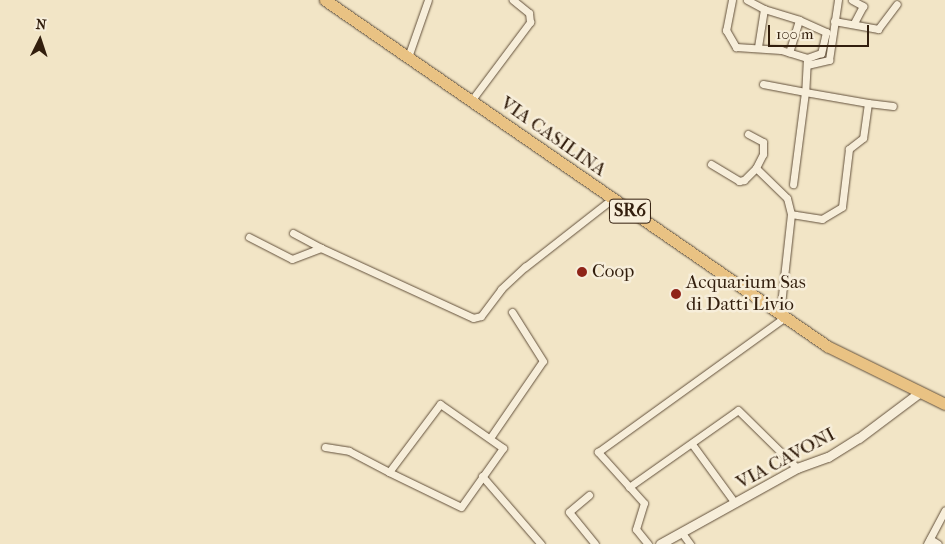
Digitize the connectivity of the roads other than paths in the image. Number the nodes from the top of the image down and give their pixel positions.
1 (325, 0) edge
2 (428, 0) edge
3 (513, 0) edge
4 (732, 0) edge
5 (747, 0) edge
6 (838, 0) edge
7 (852, 0) edge
8 (897, 4) dead end
9 (764, 9) junction
10 (799, 20) junction
11 (834, 21) junction
12 (854, 23) junction
13 (758, 48) junction
14 (789, 53) junction
15 (408, 57) junction
16 (807, 62) junction
17 (762, 84) dead end
18 (805, 92) junction
19 (470, 101) junction
20 (868, 103) junction
21 (894, 106) dead end
22 (748, 134) dead end
23 (711, 164) dead end
24 (756, 168) junction
25 (793, 184) dead end
26 (612, 199) junction
27 (791, 214) junction
28 (293, 233) dead end
29 (249, 237) dead end
30 (321, 248) junction
31 (512, 312) dead end
32 (782, 315) junction
33 (920, 392) junction
34 (945, 404) edge
35 (490, 438) junction
36 (692, 444) junction
37 (325, 447) dead end
38 (797, 468) junction
39 (389, 472) junction
40 (482, 476) junction
41 (629, 487) junction
42 (589, 495) dead end
43 (735, 504) junction
44 (945, 510) edge
45 (682, 533) junction
46 (929, 541) edge
47 (541, 544) edge
48 (595, 544) edge
49 (648, 544) edge
50 (660, 544) edge
51 (690, 544) edge
52 (938, 544) edge

1 - 15 main road, VIA CASILINA / SR6
2 - 15 street
3 - 19 street
4 - 13 street
5 - 9 street
6 - 11 street
7 - 12 street
8 - 12 street
9 - 10 street
9 - 13 street
10 - 14 street
10 - 16 street
11 - 12 street
11 - 16 street
13 - 14 street
14 - 16 street
15 - 19 main road, VIA CASILINA / SR6
16 - 18 street
17 - 18 street
18 - 20 street
18 - 25 street
19 - 26 main road, VIA CASILINA / SR6
20 - 21 street
20 - 27 street
22 - 24 street
23 - 24 street
24 - 27 street
26 - 30 street
26 - 32 main road, VIA CASILINA / SR6
27 - 32 street
28 - 30 street
29 - 30 street
31 - 35 street
32 - 33 main road, VIA CASILINA / SR6
32 - 41 street
33 - 34 main road, VIA CASILINA / SR6
33 - 38 street, VIA CAVONI
35 - 39 street
35 - 40 street
36 - 38 street
36 - 41 street
36 - 43 street
37 - 39 street
38 - 43 street, VIA CAVONI
39 - 40 street
40 - 47 street
41 - 49 street
42 - 48 street
43 - 45 street, VIA CAVONI
44 - 46 street
45 - 50 street, VIA CAVONI
45 - 51 street
46 - 52 street

